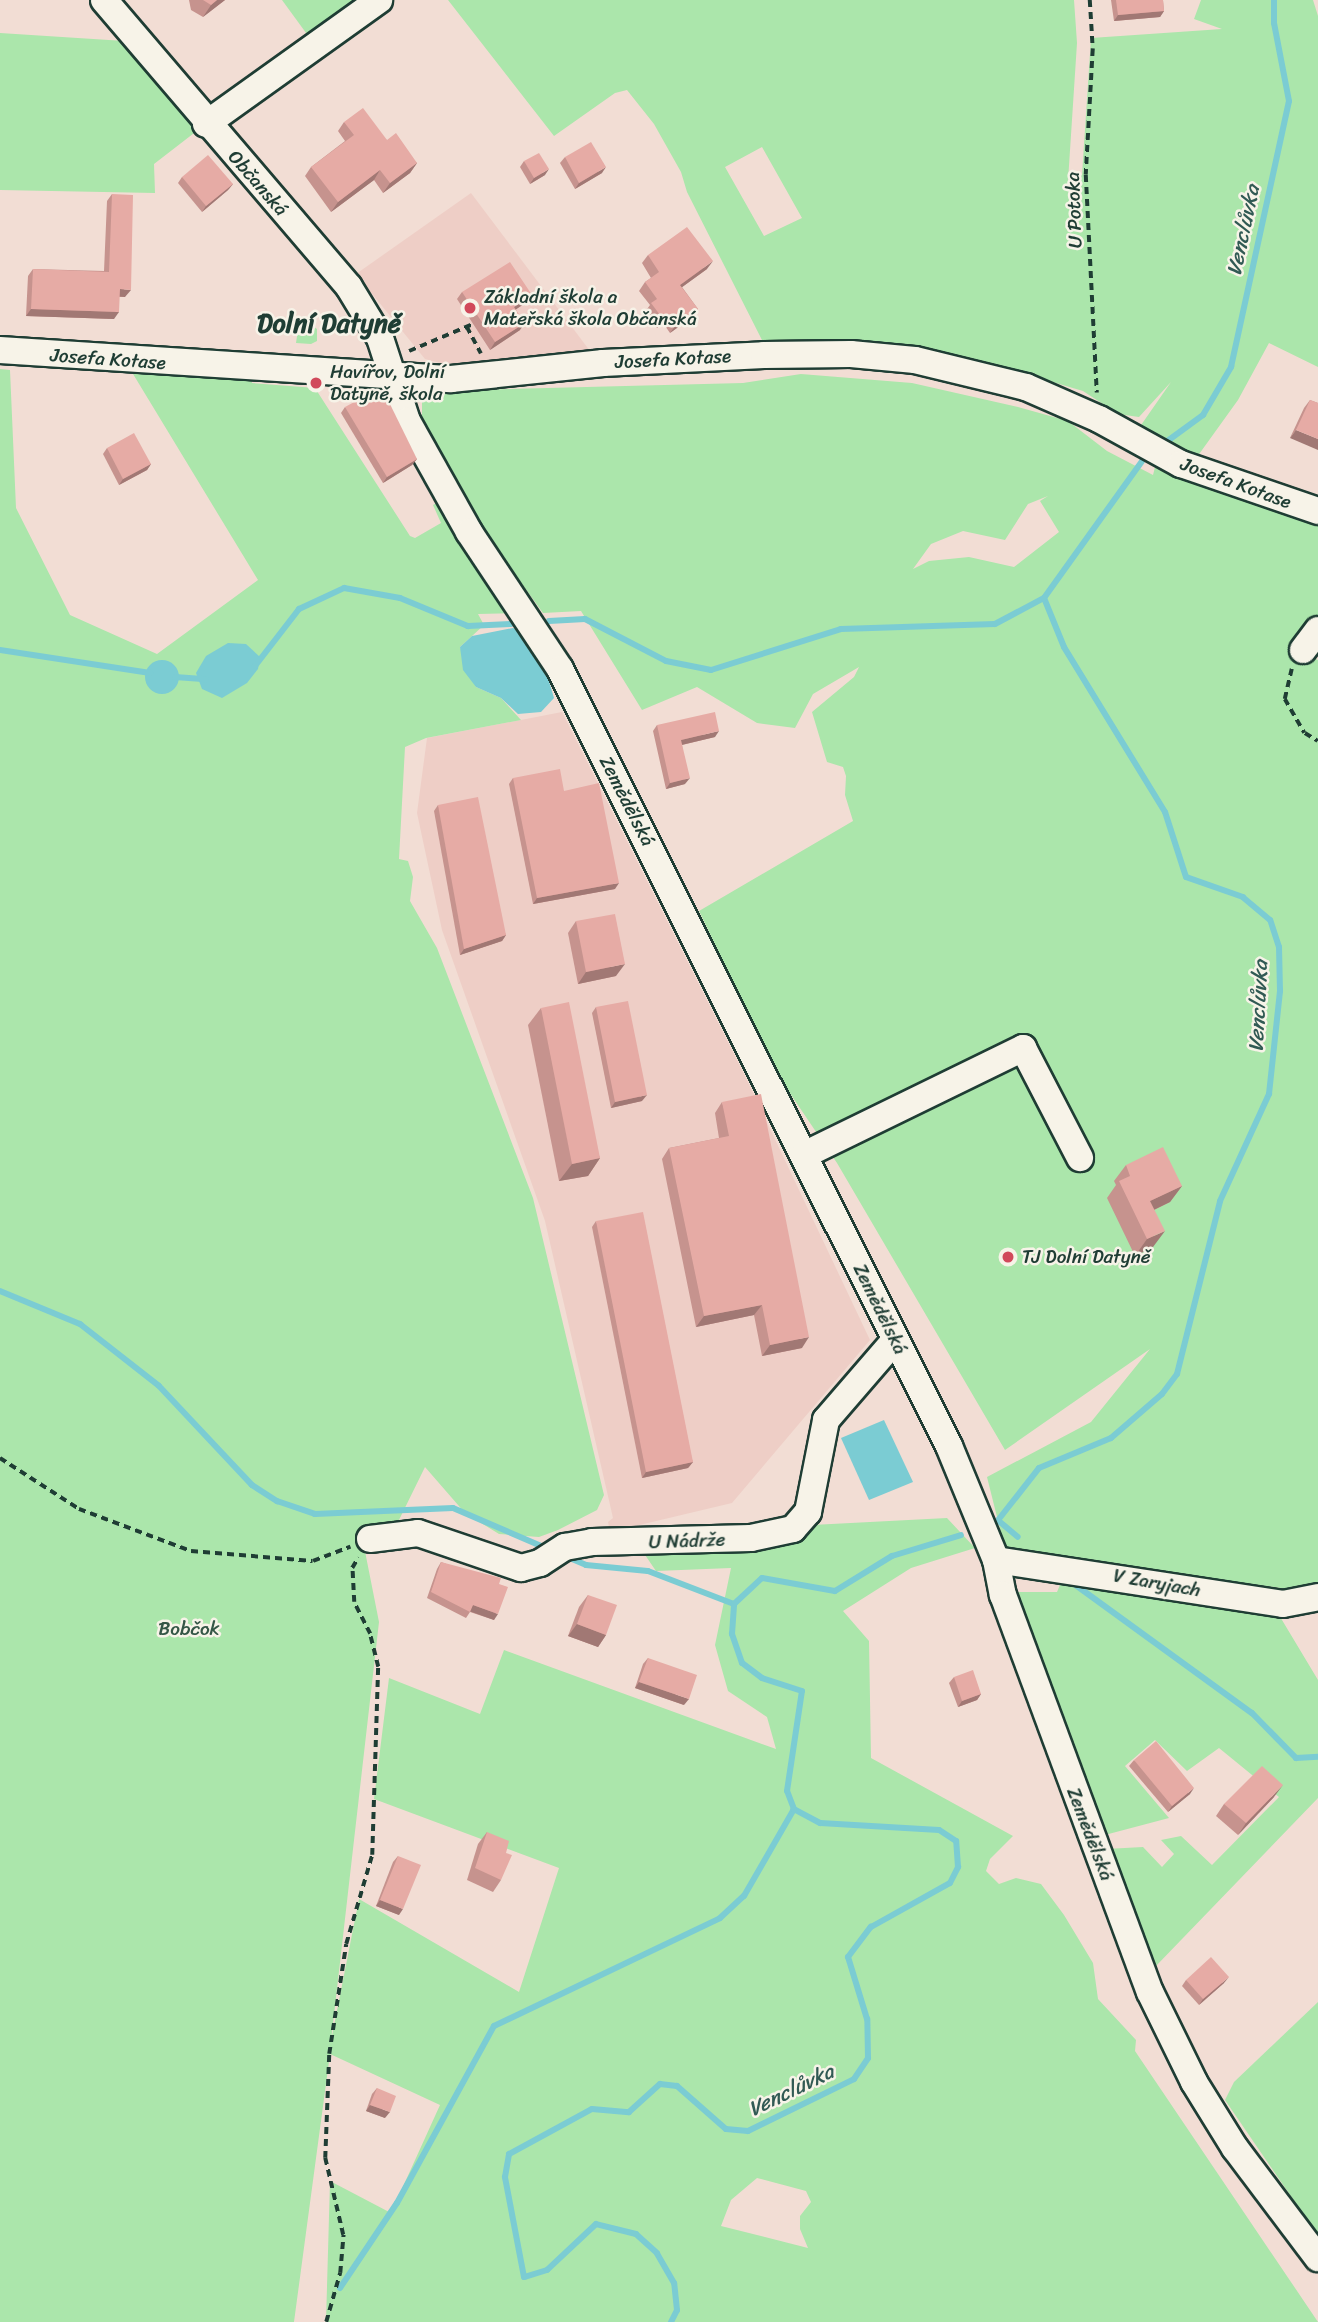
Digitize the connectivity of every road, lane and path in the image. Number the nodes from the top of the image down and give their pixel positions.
1 (104, 0) edge
2 (379, 0) edge
3 (1090, 0) edge
4 (206, 124) junction
5 (473, 324) dead end
6 (0, 350) edge
7 (391, 369) junction
8 (1099, 419) junction
9 (1318, 511) edge
10 (1310, 640) edge
11 (1318, 741) edge
12 (804, 1155) junction
13 (1080, 1158) dead end
14 (895, 1340) junction
15 (0, 1458) edge
16 (370, 1539) junction
17 (996, 1560) junction
18 (1318, 1597) edge
19 (1318, 2258) edge
20 (326, 2322) edge

1 - 4 street, Občanská
2 - 4 street
3 - 8 path, U Potoka
4 - 7 street, Občanská
5 - 7 path
6 - 7 street, Josefa Kotase
7 - 8 street, Josefa Kotase
7 - 12 street, Zemědělská
8 - 9 street, Josefa Kotase
10 - 11 path
12 - 13 street
12 - 14 street, Zemědělská
14 - 16 street, U Nádrže
14 - 17 street, Zemědělská
15 - 16 path
16 - 20 path
17 - 18 street, V Zaryjach
17 - 19 street, Zemědělská

